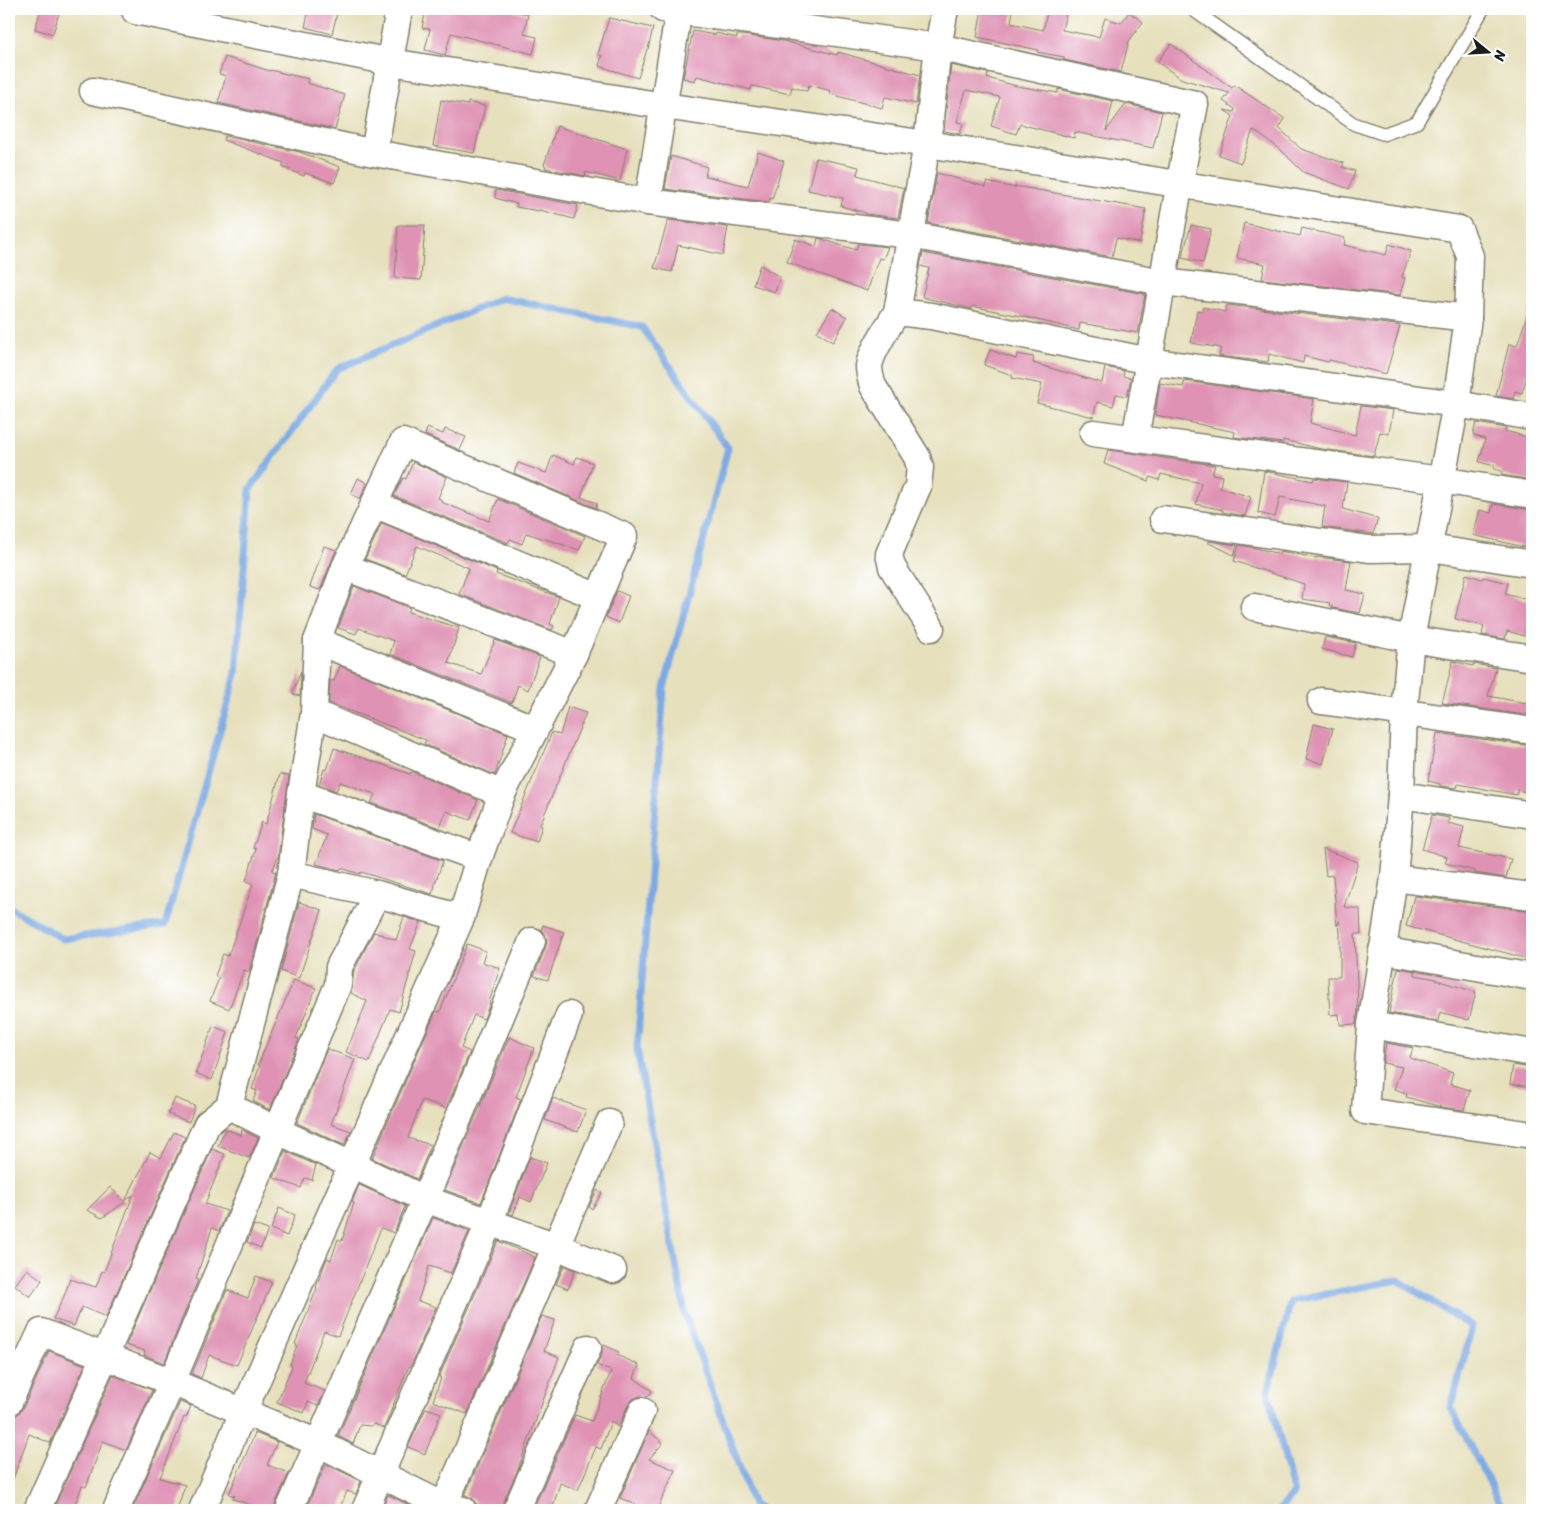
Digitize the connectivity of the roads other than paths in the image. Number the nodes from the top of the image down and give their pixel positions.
1 (399, 9) edge
2 (673, 9) edge
3 (945, 9) edge
4 (1192, 9) edge
5 (1483, 9) edge
6 (135, 11) dead end
7 (938, 47) junction
8 (391, 62) junction
9 (93, 91) dead end
10 (664, 106) junction
11 (928, 144) junction
12 (374, 153) junction
13 (1179, 184) junction
14 (648, 202) junction
15 (910, 235) junction
16 (1163, 282) junction
17 (897, 312) junction
18 (1468, 318) junction
19 (1149, 361) junction
20 (1456, 404) junction
21 (1532, 416) edge
22 (1093, 433) dead end
23 (1135, 438) junction
24 (1441, 480) junction
25 (1532, 496) edge
26 (374, 504) junction
27 (1163, 519) dead end
28 (1430, 548) junction
29 (1532, 564) edge
30 (345, 567) junction
31 (598, 596) junction
32 (1254, 607) dead end
33 (930, 628) dead end
34 (1411, 639) junction
35 (317, 641) junction
36 (574, 654) junction
37 (1532, 658) edge
38 (1321, 701) dead end
39 (1404, 712) junction
40 (314, 713) junction
41 (535, 729) junction
42 (1532, 731) edge
43 (301, 794) junction
44 (502, 794) junction
45 (1401, 795) junction
46 (1532, 815) edge
47 (479, 858) junction
48 (291, 874) junction
49 (1394, 878) junction
50 (377, 894) junction
51 (1532, 896) edge
52 (461, 918) junction
53 (532, 941) dead end
54 (1382, 950) junction
55 (1532, 977) edge
56 (569, 1015) dead end
57 (1371, 1025) junction
58 (1532, 1053) edge
59 (229, 1106) junction
60 (609, 1122) dead end
61 (278, 1131) junction
62 (1532, 1135) edge
63 (352, 1166) junction
64 (425, 1199) junction
65 (489, 1223) junction
66 (556, 1246) junction
67 (614, 1270) dead end
68 (588, 1348) dead end
69 (104, 1356) junction
70 (172, 1382) junction
71 (9, 1402) edge
72 (642, 1411) dead end
73 (243, 1412) junction
74 (318, 1443) junction
75 (380, 1473) junction
76 (450, 1509) edge
77 (37, 1510) edge
78 (116, 1510) edge
79 (202, 1510) edge
80 (290, 1510) edge
81 (365, 1510) edge
82 (516, 1510) edge
83 (598, 1510) edge

1 - 8 street
2 - 7 street
2 - 10 street
3 - 7 street
4 - 5 lane
6 - 8 street
7 - 11 street
7 - 13 street
8 - 10 street
8 - 12 street
9 - 12 street
10 - 11 street
10 - 14 street
11 - 13 street
11 - 15 street
12 - 14 street
13 - 16 street
13 - 18 street
14 - 15 street
15 - 16 street
15 - 17 street
16 - 18 street
16 - 19 street
17 - 19 street
17 - 33 street
18 - 20 street
19 - 20 street
19 - 23 street
20 - 21 street
20 - 24 street
22 - 23 street
23 - 24 street
24 - 25 street
24 - 28 street
26 - 30 street
26 - 31 street
26 - 31 street
27 - 28 street
28 - 29 street
28 - 34 street
30 - 35 street
30 - 36 street
31 - 36 street
32 - 34 street
34 - 37 street
34 - 39 street
35 - 40 street
35 - 41 street
36 - 41 street
38 - 39 street
39 - 42 street
39 - 45 street
40 - 43 street
40 - 44 street
41 - 44 street
43 - 47 street
43 - 48 street
44 - 47 street
45 - 46 street
45 - 49 street
47 - 52 street
48 - 50 street
48 - 59 street
49 - 51 street
49 - 54 street
50 - 52 street
50 - 61 street
52 - 63 street
53 - 64 street
54 - 55 street
54 - 57 street
56 - 65 street
57 - 58 street
57 - 62 street
59 - 61 street
59 - 69 street
60 - 66 street
61 - 63 street
61 - 70 street
63 - 64 street
63 - 73 street
64 - 65 street
64 - 74 street
65 - 66 street
65 - 75 street
66 - 67 street
66 - 76 street
68 - 82 street
69 - 70 street
69 - 71 street
69 - 77 street
70 - 73 street
70 - 78 street
72 - 83 street
73 - 74 street
73 - 79 street
74 - 75 street
74 - 80 street
75 - 76 street
75 - 81 street

